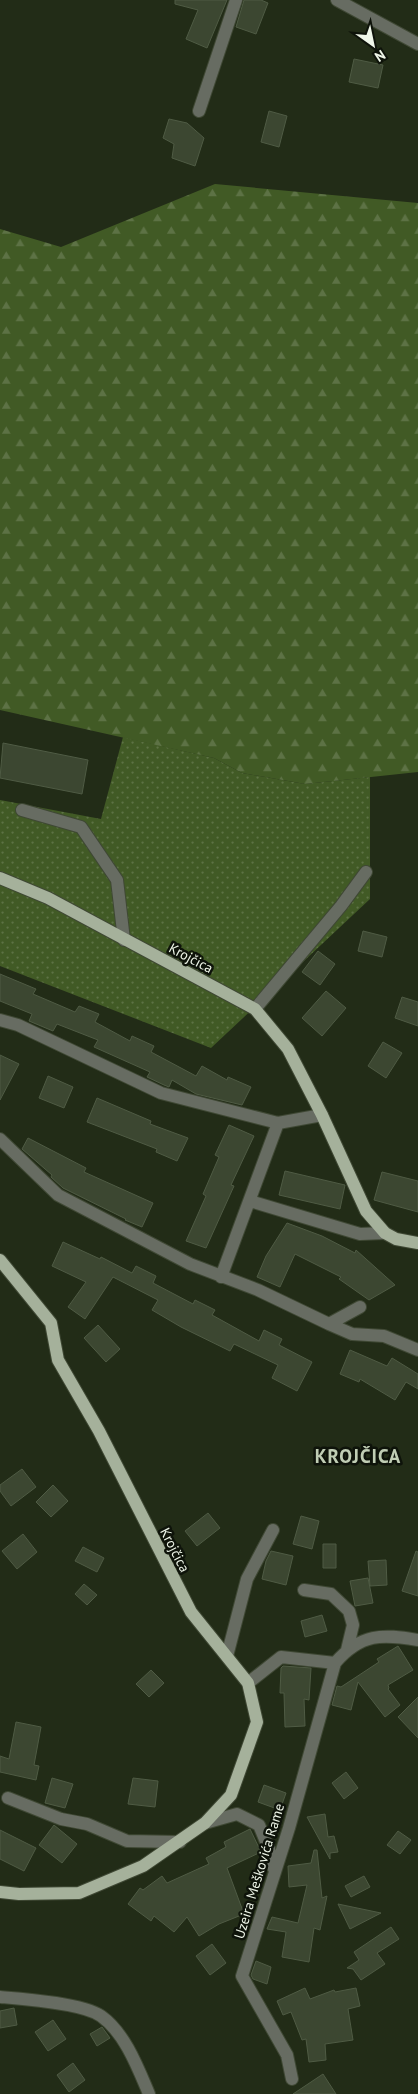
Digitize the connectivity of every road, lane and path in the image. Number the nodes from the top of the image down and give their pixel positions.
1 (236, 0) edge
2 (337, 0) edge
3 (418, 44) edge
4 (198, 111) dead end
5 (22, 810) dead end
6 (366, 872) dead end
7 (0, 878) edge
8 (124, 940) junction
9 (255, 1009) junction
10 (0, 1020) edge
11 (322, 1115) junction
12 (278, 1123) junction
13 (0, 1139) edge
14 (250, 1201) junction
15 (385, 1233) junction
16 (418, 1243) edge
17 (0, 1260) edge
18 (221, 1277) junction
19 (360, 1307) dead end
20 (329, 1324) junction
21 (418, 1350) edge
22 (273, 1530) dead end
23 (304, 1590) dead end
24 (418, 1640) edge
25 (346, 1650) junction
26 (226, 1656) junction
27 (335, 1663) junction
28 (248, 1683) junction
29 (8, 1798) dead end
30 (205, 1823) junction
31 (180, 1842) junction
32 (275, 1870) junction
33 (0, 1892) edge
34 (0, 1997) edge
35 (292, 2079) dead end
36 (149, 2094) edge

1 - 4 street
2 - 3 street
5 - 8 street
6 - 9 street
7 - 8 main road, Krojčica
8 - 9 main road, Krojčica
9 - 11 main road, Krojčica
10 - 12 street
11 - 12 street
11 - 15 main road, Krojčica
12 - 14 street
13 - 18 street
14 - 15 street
14 - 18 street
15 - 16 main road, Krojčica
17 - 26 main road, Krojčica
18 - 20 street
19 - 20 street
20 - 21 street
22 - 26 street
23 - 25 street
24 - 25 street, Uzeira Meškovića Rame
25 - 27 street, Uzeira Meškovića Rame
26 - 28 main road, Krojčica
27 - 28 street
27 - 32 street, Uzeira Meškovića Rame
28 - 30 main road, Krojčica
29 - 31 street
30 - 31 main road, Krojčica
30 - 32 street
31 - 33 main road, Krojčica
32 - 35 street, Uzeira Meškovića Rame
34 - 36 street

